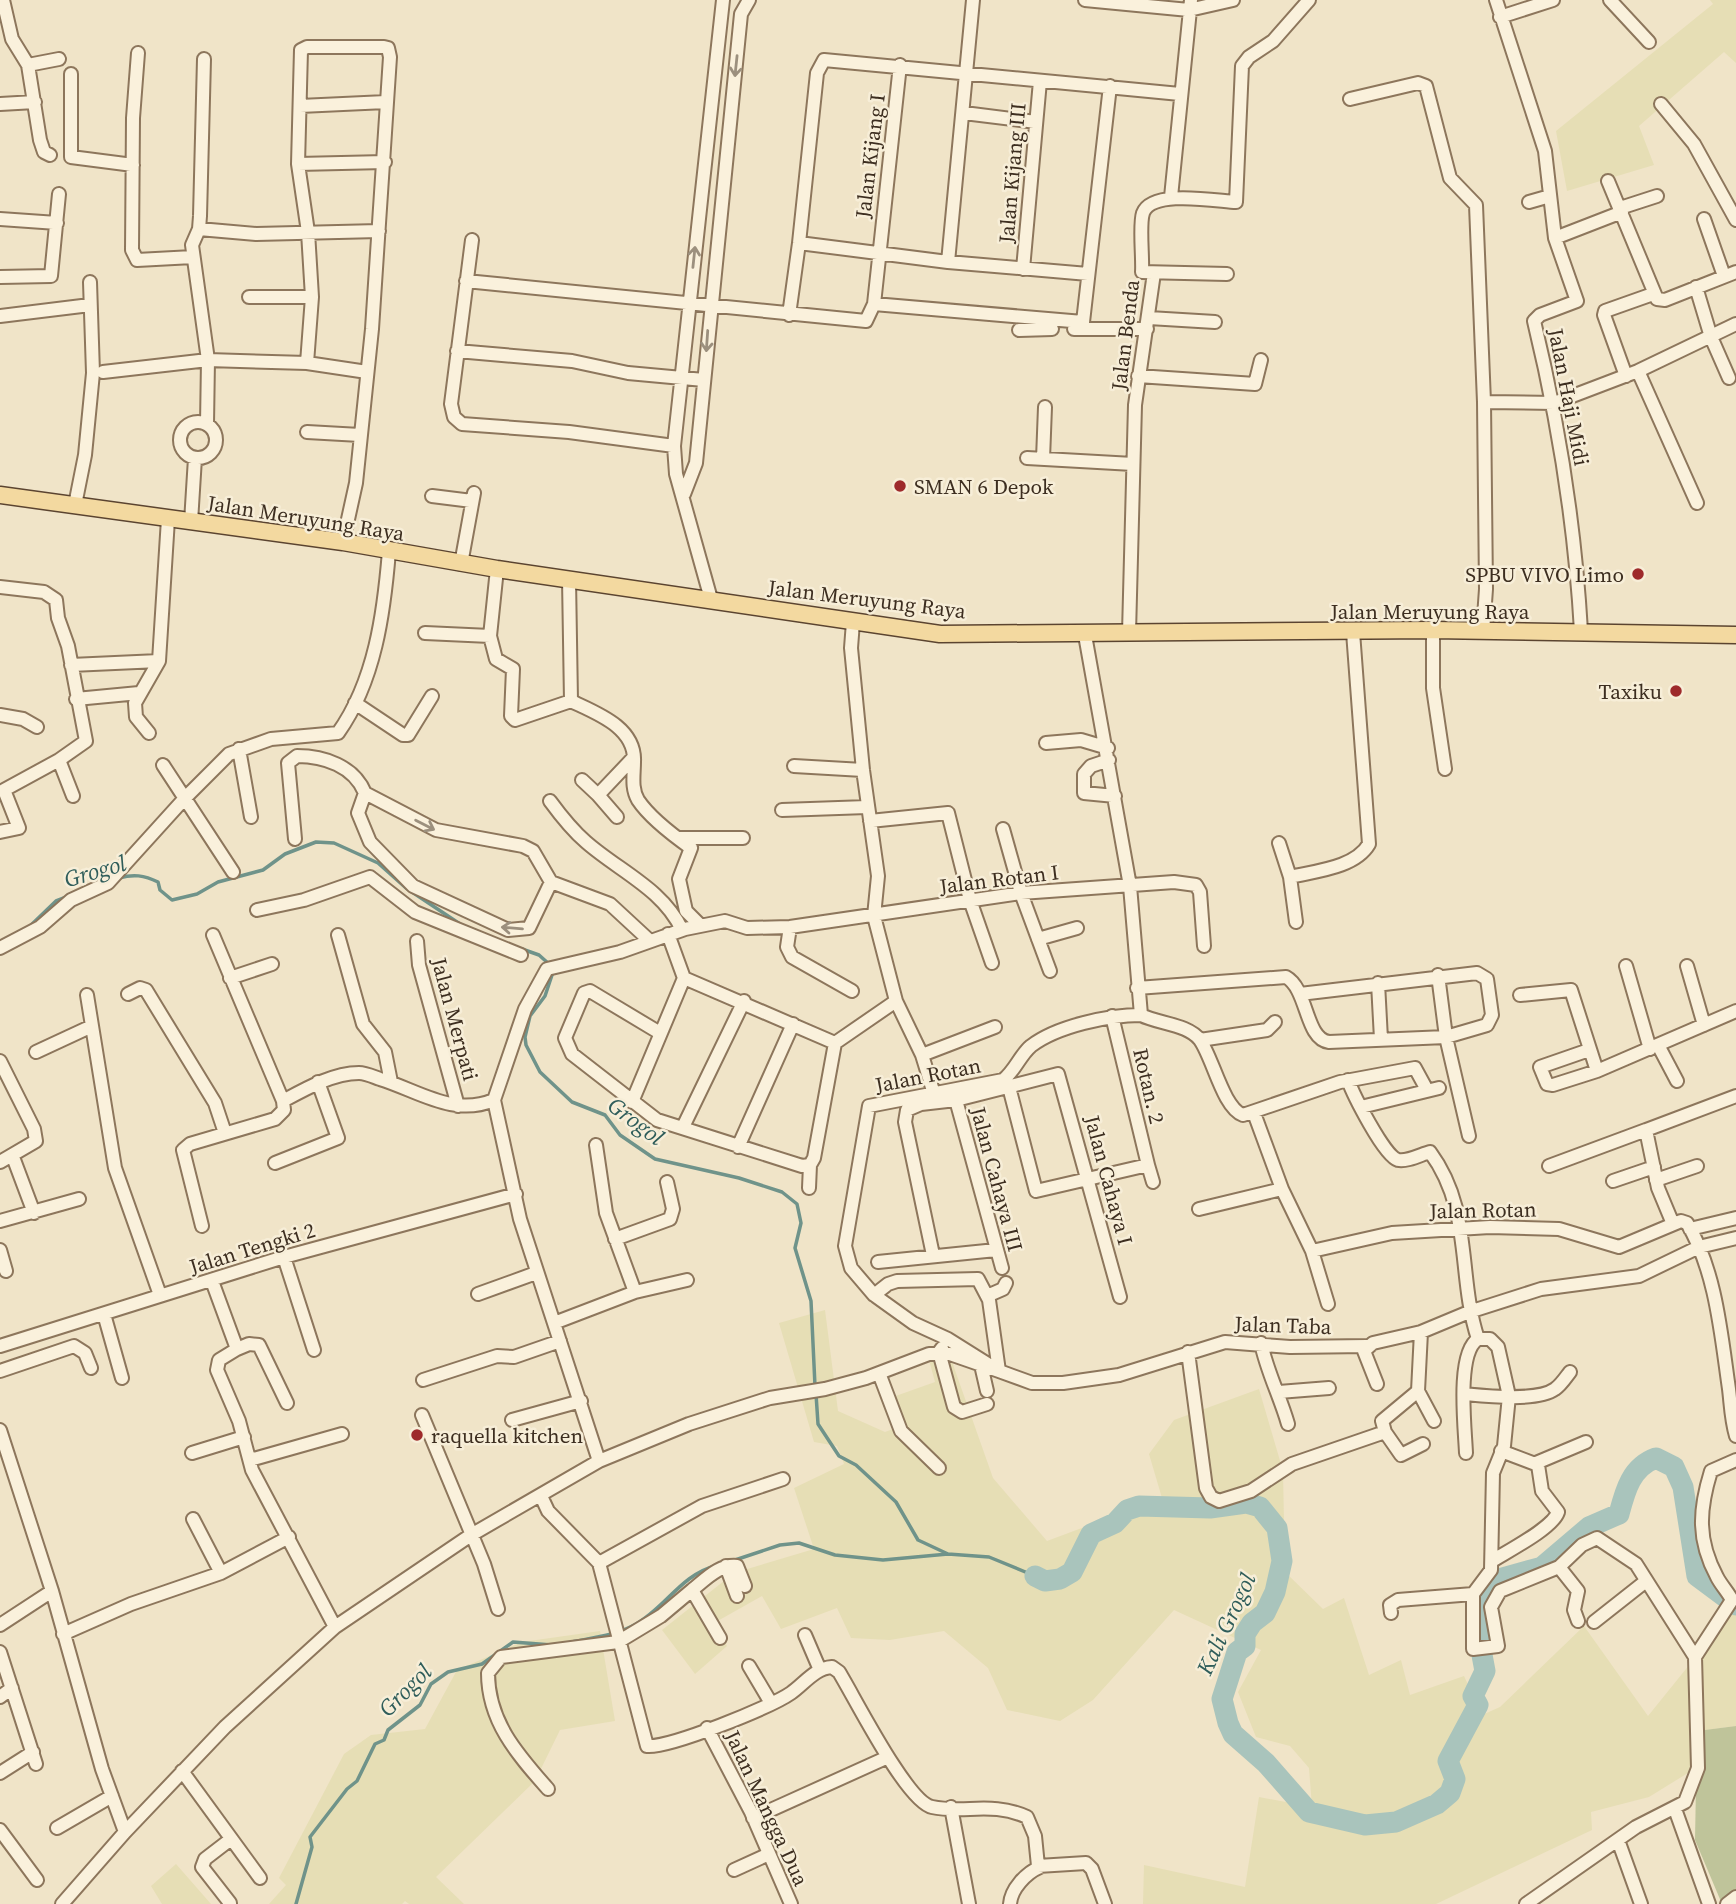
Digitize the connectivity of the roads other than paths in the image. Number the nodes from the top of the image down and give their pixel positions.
1 (3, 0) edge
2 (749, 0) edge
3 (974, 0) edge
4 (1085, 0) edge
5 (1233, 0) edge
6 (1309, 0) edge
7 (1496, 0) edge
8 (1553, 0) edge
9 (1610, 0) edge
10 (722, 1) edge
11 (1202, 3) edge
12 (1190, 5) edge
13 (1500, 17) junction
14 (1649, 42) dead end
15 (138, 53) dead end
16 (59, 59) dead end
17 (204, 59) dead end
18 (28, 65) junction
19 (900, 65) junction
20 (968, 73) junction
21 (71, 74) dead end
22 (1040, 81) junction
23 (1110, 86) junction
24 (1180, 94) junction
25 (1350, 99) dead end
26 (36, 102) junction
27 (386, 102) junction
28 (0, 104) edge
29 (1661, 104) dead end
30 (300, 106) junction
31 (964, 113) junction
32 (1035, 122) junction
33 (50, 155) dead end
34 (385, 162) junction
35 (298, 163) junction
36 (133, 165) junction
37 (1608, 181) dead end
38 (59, 194) dead end
39 (1550, 196) junction
40 (1657, 197) dead end
41 (1171, 198) junction
42 (1529, 202) dead end
43 (1621, 210) junction
44 (0, 219) edge
45 (1704, 219) dead end
46 (1736, 220) edge
47 (57, 223) junction
48 (199, 229) junction
49 (379, 231) junction
50 (308, 232) junction
51 (1555, 238) junction
52 (472, 240) dead end
53 (799, 243) junction
54 (877, 252) junction
55 (193, 257) junction
56 (948, 262) junction
57 (1023, 269) junction
58 (1154, 273) junction
59 (1088, 274) junction
60 (1227, 274) dead end
61 (1730, 274) edge
62 (0, 278) edge
63 (466, 281) junction
64 (89, 282) dead end
65 (1696, 287) junction
66 (1653, 294) junction
67 (249, 297) dead end
68 (312, 297) junction
69 (689, 303) junction
70 (874, 304) junction
71 (90, 305) junction
72 (710, 305) junction
73 (789, 315) junction
74 (0, 316) edge
75 (1215, 322) dead end
76 (1148, 323) junction
77 (1736, 324) edge
78 (1019, 330) dead end
79 (1711, 337) junction
80 (457, 351) junction
81 (208, 360) junction
82 (1261, 360) dead end
83 (307, 363) junction
84 (103, 372) dead end
85 (367, 372) junction
86 (1632, 373) junction
87 (1138, 376) junction
88 (679, 377) junction
89 (1729, 378) dead end
90 (704, 380) junction
91 (1484, 402) junction
92 (1554, 403) junction
93 (1045, 407) dead end
94 (207, 424) junction
95 (307, 432) dead end
96 (360, 435) junction
97 (674, 446) junction
98 (195, 458) junction
99 (1027, 458) dead end
100 (1043, 459) junction
101 (1133, 464) junction
102 (684, 494) junction
103 (0, 495) edge
104 (432, 496) dead end
105 (1697, 503) dead end
106 (75, 505) junction
107 (168, 519) junction
108 (191, 522) junction
109 (343, 542) junction
110 (389, 551) junction
111 (461, 564) junction
112 (497, 569) junction
113 (569, 579) junction
114 (0, 587) edge
115 (711, 599) junction
116 (853, 621) junction
117 (1433, 630) junction
118 (1483, 631) junction
119 (1581, 631) junction
120 (1353, 632) junction
121 (1129, 633) junction
122 (425, 634) dead end
123 (1085, 635) junction
124 (1736, 635) edge
125 (490, 636) junction
126 (159, 662) junction
127 (71, 665) junction
128 (139, 693) junction
129 (432, 696) dead end
130 (76, 699) junction
131 (571, 701) junction
132 (355, 703) junction
133 (621, 712) dead end
134 (0, 715) edge
135 (37, 727) dead end
136 (621, 729) junction
137 (149, 733) dead end
138 (1046, 743) dead end
139 (240, 749) junction
140 (1108, 754) junction
141 (635, 757) junction
142 (59, 760) junction
143 (163, 765) dead end
144 (794, 766) dead end
145 (1445, 769) dead end
146 (863, 770) junction
147 (582, 780) dead end
148 (365, 793) junction
149 (598, 795) junction
150 (73, 796) dead end
151 (1115, 796) junction
152 (185, 798) junction
153 (550, 801) dead end
154 (782, 810) dead end
155 (869, 814) junction
156 (251, 817) dead end
157 (618, 817) dead end
158 (1003, 829) dead end
159 (0, 832) edge
160 (678, 838) junction
161 (743, 838) dead end
162 (295, 839) dead end
163 (1279, 843) dead end
164 (376, 865) junction
165 (233, 872) dead end
166 (1290, 877) junction
167 (551, 883) junction
168 (1130, 886) junction
169 (1021, 893) junction
170 (970, 900) junction
171 (257, 910) dead end
172 (874, 916) junction
173 (1296, 922) dead end
174 (790, 927) junction
175 (691, 928) junction
176 (1077, 928) dead end
177 (668, 934) junction
178 (213, 935) dead end
179 (338, 935) dead end
180 (1038, 939) junction
181 (650, 941) junction
182 (417, 942) dead end
183 (1204, 946) dead end
184 (0, 948) edge
185 (521, 955) dead end
186 (992, 963) dead end
187 (272, 964) dead end
188 (1626, 965) dead end
189 (1687, 966) dead end
190 (1050, 971) dead end
191 (1438, 975) junction
192 (230, 978) junction
193 (684, 978) junction
194 (1378, 983) junction
195 (1137, 988) junction
196 (852, 991) dead end
197 (1300, 993) junction
198 (128, 994) dead end
199 (87, 995) dead end
200 (1520, 995) dead end
201 (744, 1001) junction
202 (896, 1001) junction
203 (1736, 1012) edge
204 (1141, 1015) junction
205 (1112, 1016) junction
206 (1275, 1022) dead end
207 (793, 1024) junction
208 (92, 1026) junction
209 (1704, 1026) junction
210 (995, 1027) dead end
211 (660, 1033) junction
212 (1446, 1037) junction
213 (1381, 1039) junction
214 (1200, 1040) junction
215 (835, 1043) junction
216 (1654, 1047) junction
217 (1589, 1050) junction
218 (36, 1052) dead end
219 (922, 1055) junction
220 (0, 1061) edge
221 (1597, 1071) junction
222 (1348, 1080) junction
223 (1677, 1081) dead end
224 (318, 1082) junction
225 (391, 1082) junction
226 (1009, 1087) junction
227 (934, 1094) junction
228 (1735, 1099) edge
229 (495, 1100) junction
230 (956, 1100) junction
231 (283, 1101) junction
232 (632, 1102) junction
233 (458, 1106) junction
234 (1362, 1107) junction
235 (1254, 1113) junction
236 (683, 1127) junction
237 (1646, 1130) junction
238 (225, 1132) junction
239 (1469, 1136) dead end
240 (596, 1145) dead end
241 (738, 1147) junction
242 (13, 1157) junction
243 (0, 1162) edge
244 (275, 1163) dead end
245 (810, 1165) junction
246 (1147, 1165) junction
247 (1549, 1166) dead end
248 (1697, 1166) dead end
249 (1655, 1173) junction
250 (1089, 1180) junction
251 (1614, 1181) dead end
252 (667, 1182) dead end
253 (1153, 1182) dead end
254 (809, 1188) dead end
255 (1282, 1189) junction
256 (516, 1195) junction
257 (79, 1199) dead end
258 (1199, 1209) dead end
259 (34, 1213) junction
260 (1736, 1218) edge
261 (0, 1221) edge
262 (1673, 1224) junction
263 (202, 1226) dead end
264 (1690, 1229) junction
265 (1460, 1231) junction
266 (1736, 1238) edge
267 (615, 1239) junction
268 (1699, 1247) junction
269 (0, 1250) edge
270 (996, 1250) junction
271 (1312, 1251) junction
272 (933, 1255) junction
273 (284, 1257) junction
274 (878, 1262) dead end
275 (1002, 1268) dead end
276 (6, 1270) dead end
277 (536, 1273) junction
278 (687, 1280) dead end
279 (212, 1281) junction
280 (1006, 1283) dead end
281 (635, 1292) junction
282 (478, 1294) dead end
283 (874, 1295) junction
284 (160, 1296) junction
285 (987, 1296) junction
286 (1119, 1297) dead end
287 (1328, 1304) dead end
288 (1469, 1312) junction
289 (104, 1314) junction
290 (554, 1323) junction
291 (1421, 1332) junction
292 (948, 1339) junction
293 (1478, 1339) junction
294 (560, 1341) junction
295 (1261, 1343) junction
296 (0, 1346) edge
297 (1367, 1346) junction
298 (237, 1349) junction
299 (314, 1350) dead end
300 (1193, 1351) junction
301 (939, 1352) junction
302 (981, 1365) junction
303 (91, 1368) dead end
304 (0, 1371) edge
305 (999, 1371) junction
306 (1570, 1372) dead end
307 (879, 1373) junction
308 (122, 1378) dead end
309 (423, 1380) dead end
310 (1377, 1384) dead end
311 (1329, 1388) dead end
312 (1418, 1391) junction
313 (1279, 1392) junction
314 (1464, 1394) junction
315 (1509, 1396) junction
316 (581, 1401) junction
317 (287, 1403) dead end
318 (422, 1415) dead end
319 (512, 1420) dead end
320 (1434, 1421) dead end
321 (1289, 1424) dead end
322 (0, 1430) edge
323 (1385, 1432) junction
324 (342, 1434) dead end
325 (1736, 1436) edge
326 (243, 1437) junction
327 (1586, 1442) dead end
328 (1423, 1444) dead end
329 (1501, 1451) junction
330 (192, 1453) dead end
331 (1466, 1453) dead end
332 (250, 1460) junction
333 (1736, 1460) edge
334 (599, 1461) junction
335 (1536, 1463) junction
336 (939, 1468) dead end
337 (783, 1479) dead end
338 (541, 1496) junction
339 (193, 1519) dead end
340 (471, 1535) junction
341 (289, 1537) junction
342 (599, 1563) junction
343 (1559, 1567) junction
344 (222, 1573) junction
345 (1496, 1576) junction
346 (1646, 1581) junction
347 (692, 1590) junction
348 (52, 1591) junction
349 (741, 1591) dead end
350 (1474, 1594) junction
351 (498, 1609) dead end
352 (1391, 1612) dead end
353 (1578, 1621) dead end
354 (1594, 1622) dead end
355 (0, 1625) edge
356 (335, 1627) junction
357 (63, 1634) junction
358 (616, 1634) junction
359 (805, 1635) dead end
360 (720, 1638) dead end
361 (0, 1652) edge
362 (1695, 1657) junction
363 (749, 1666) dead end
364 (820, 1670) junction
365 (12, 1688) junction
366 (0, 1697) edge
367 (766, 1705) junction
368 (707, 1728) junction
369 (888, 1757) junction
370 (182, 1771) junction
371 (0, 1773) edge
372 (548, 1789) dead end
373 (112, 1796) junction
374 (951, 1807) junction
375 (1675, 1809) junction
376 (752, 1818) junction
377 (57, 1828) dead end
378 (0, 1830) edge
379 (125, 1832) junction
380 (231, 1839) junction
381 (1618, 1840) junction
382 (769, 1854) junction
383 (1040, 1867) junction
384 (734, 1870) dead end
385 (260, 1878) dead end
386 (37, 1880) dead end
387 (1736, 1897) edge
388 (230, 1903) edge
389 (62, 1904) edge
390 (791, 1904) edge
391 (969, 1904) edge
392 (1010, 1904) edge
393 (1105, 1904) edge
394 (1528, 1904) edge
395 (1641, 1904) edge
396 (1709, 1904) edge
397 (1727, 1904) edge

1 - 18 street
2 -> 72 street
3 - 20 street
4 - 12 street
5 - 11 street
6 - 41 street
7 - 13 street, Jalan Haji Midi
8 - 13 street
9 - 14 street
69 -> 10 street
11 - 12 street
12 - 24 street
13 - 39 street, Jalan Haji Midi
15 - 36 street
16 - 18 street
17 - 48 street
18 - 26 street
19 - 20 street
19 - 53 street
19 - 54 street, Jalan Kijang I
20 - 22 street
20 - 31 street
21 - 36 street
22 - 23 street
22 - 32 street, Jalan Kijang III
23 - 24 street
23 - 59 street
24 - 41 street
25 - 91 street
26 - 28 street
26 - 33 street
27 - 30 street
27 - 30 street
27 - 34 street
29 - 46 street
30 - 35 street
31 - 32 street
31 - 56 street
32 - 57 street, Jalan Kijang III
34 - 35 street
34 - 49 street
35 - 50 street
36 - 55 street
37 - 43 street
38 - 47 street
39 - 42 street
39 - 51 street, Jalan Haji Midi
40 - 43 street
41 - 58 street, Jalan Benda
43 - 51 street
43 - 66 street
44 - 47 street
45 - 61 street
47 - 62 street
48 - 50 street
48 - 55 street
49 - 50 street
49 - 85 street
50 - 68 street
51 - 92 street, Jalan Haji Midi
52 - 63 street
53 - 54 street
53 - 73 street
54 - 56 street
54 - 70 street, Jalan Kijang I
55 - 81 street
56 - 57 street
57 - 59 street
58 - 60 street
58 - 76 street, Jalan Benda
59 - 70 street
61 - 65 street
63 - 69 street
63 - 80 street
64 - 71 street
65 - 66 street
65 - 79 street
66 - 86 street
67 - 68 street
68 - 83 street
69 - 72 street
69 - 88 street
70 - 73 street
71 - 74 street
71 - 106 street
72 - 73 street
72 -> 90 street
75 - 76 street
76 - 78 street
76 - 87 street, Jalan Benda
77 - 79 street
79 - 86 street
79 - 89 street
80 - 88 street
80 - 97 street
81 - 83 street
81 - 84 street
81 - 94 street
82 - 87 street
83 - 85 street
85 - 96 street
86 - 92 street
86 - 105 street
87 - 101 street, Jalan Benda
88 - 90 street
88 - 97 street
90 - 102 street
91 - 92 street
91 - 118 street
92 - 119 street, Jalan Haji Midi
93 - 100 street
94 - 98 street
94 - 98 street
95 - 96 street
96 - 109 street
97 - 102 street
98 - 108 street
99 - 100 street
100 - 101 street
101 - 121 street, Jalan Benda
102 - 115 street
103 - 106 main road, Jalan Meruyung Raya
104 - 111 street
106 - 107 main road, Jalan Meruyung Raya
107 - 108 main road, Jalan Meruyung Raya
107 - 126 street
108 - 109 main road, Jalan Meruyung Raya
109 - 110 main road, Jalan Meruyung Raya
110 - 111 main road, Jalan Meruyung Raya
110 - 132 street
111 - 112 main road, Jalan Meruyung Raya
112 - 113 main road, Jalan Meruyung Raya
112 - 125 street
113 - 115 main road, Jalan Meruyung Raya
113 - 131 street
114 - 127 street
115 - 116 main road, Jalan Meruyung Raya
116 - 123 main road, Jalan Meruyung Raya
116 - 146 street
117 - 118 main road, Jalan Meruyung Raya
117 - 120 main road, Jalan Meruyung Raya
117 - 145 street
118 - 119 main road, Jalan Meruyung Raya
119 - 124 main road, Jalan Meruyung Raya
120 - 121 main road, Jalan Meruyung Raya
120 - 166 street
121 - 123 main road, Jalan Meruyung Raya
122 - 125 street
123 - 140 street
125 - 131 street
126 - 127 street
126 - 128 street
127 - 130 street
128 - 130 street
128 - 137 street
129 - 132 street
130 - 142 street
131 - 136 street
132 - 139 street
133 - 136 street
134 - 135 street
136 - 141 street
138 - 140 street
139 - 152 street
139 - 156 street
140 - 151 street
140 - 151 street
141 - 149 street
141 - 160 street
142 - 150 street
142 - 159 street
143 - 152 street
144 - 146 street
146 - 155 street
147 - 149 street
148 - 162 street
148 - 164 street
148 -> 167 street
149 - 157 street
151 - 168 street
152 - 165 street
152 - 184 street
153 - 175 street
154 - 155 street
155 - 170 street
155 - 172 street
158 - 169 street
160 - 161 street
160 - 175 street
163 - 166 street
167 -> 164 street
164 - 171 street
164 - 185 street
166 - 173 street
167 - 181 street
168 - 169 street, Jalan Rotan I
168 - 183 street, Jalan Rotan I
168 - 195 street
169 - 170 street, Jalan Rotan I
169 - 180 street
170 - 172 street, Jalan Rotan I
170 - 186 street
172 - 174 street, Jalan Rotan I
172 - 202 street
174 - 175 street, Jalan Rotan I
174 - 196 street
175 - 177 street, Jalan Rotan I
176 - 180 street
177 - 181 street, Jalan Rotan I
177 - 193 street
178 - 192 street
179 - 225 street
180 - 190 street
181 - 229 street, Jalan Rotan I
182 - 233 street, Jalan Merpati
187 - 192 street
188 - 216 street
189 - 209 street
191 - 194 street
191 - 212 street
191 - 212 street
192 - 231 street
193 - 201 street
193 - 211 street
194 - 197 street
194 - 213 street
195 - 197 street
195 - 204 street
197 - 213 street
198 - 238 street
199 - 208 street
200 - 217 street
201 - 207 street
201 - 236 street
202 - 215 street
202 - 219 street
203 - 209 street
204 - 205 street, Jalan Rotan
204 - 214 street, Jalan Rotan
205 - 227 street, Jalan Rotan
205 - 246 street, Rotan. 2
206 - 214 street
207 - 215 street
207 - 241 street
208 - 218 street
208 - 284 street
209 - 216 street
210 - 219 street
211 - 232 street
211 - 232 street
212 - 213 street
212 - 239 street
214 - 235 street
215 - 245 street
216 - 221 street
216 - 223 street
217 - 221 street
217 - 221 street
219 - 227 street
220 - 242 street
222 - 234 street
222 - 234 street
222 - 235 street
224 - 225 street
224 - 231 street
224 - 244 street
225 - 233 street
226 - 230 street
226 - 250 street, Jalan Cahaya I
226 - 250 street
227 - 283 street, Jalan Rotan
228 - 237 street
229 - 233 street
229 - 256 street
230 - 270 street, Jalan Cahaya III
230 - 272 street
231 - 238 street
232 - 236 street
234 - 265 street
235 - 255 street
236 - 241 street
237 - 247 street
237 - 249 street
238 - 263 street
240 - 267 street
241 - 245 street
242 - 243 street
242 - 259 street
245 - 254 street
246 - 250 street
246 - 253 street, Rotan. 2
248 - 249 street
249 - 251 street
249 - 262 street
250 - 286 street, Jalan Cahaya I
252 - 267 street
255 - 258 street
255 - 271 street
256 - 273 street, Jalan Tengki 2
256 - 277 street
257 - 259 street
259 - 261 street
260 - 264 street
262 - 264 street
262 - 265 street, Jalan Rotan
264 - 268 street
265 - 271 street, Jalan Rotan
265 - 288 street
266 - 268 street, Jalan Taba
267 - 281 street
268 - 288 street, Jalan Taba
268 - 325 street
269 - 276 street
270 - 272 street
270 - 275 street, Jalan Cahaya III
271 - 287 street
272 - 274 street
273 - 279 street, Jalan Tengki 2
273 - 299 street
277 - 282 street
277 - 290 street
278 - 281 street
279 - 284 street, Jalan Tengki 2
279 - 298 street
280 - 285 street, Jalan Cahaya III
281 - 290 street
283 - 285 street
283 - 292 street, Jalan Rotan
284 - 289 street, Jalan Tengki 2
285 - 305 street
288 - 291 street, Jalan Taba
288 - 293 street
289 - 296 street, Jalan Tengki 2
289 - 308 street
290 - 294 street
291 - 297 street, Jalan Taba
291 - 312 street
292 - 301 street
292 - 305 street, Jalan Rotan
293 - 314 street
293 - 315 street
294 - 309 street
294 - 316 street
295 - 297 street, Jalan Taba
295 - 300 street, Jalan Taba
295 - 313 street
297 - 310 street
298 - 317 street
298 - 326 street
300 - 305 street, Jalan Rotan
300 - 323 street
301 - 302 street
301 - 302 street
301 - 307 street
302 - 305 street
303 - 304 street
306 - 315 street
307 - 334 street
307 - 336 street
311 - 313 street
312 - 320 street
312 - 323 street
313 - 321 street
314 - 315 street
314 - 331 street
315 - 329 street
316 - 319 street
316 - 334 street
318 - 340 street
322 - 348 street
323 - 328 street
324 - 332 street
326 - 330 street
326 - 332 street
327 - 335 street
329 - 335 street
329 - 345 street
332 - 341 street
333 - 362 street
334 - 338 street
335 - 345 street
337 - 342 street
338 - 340 street
338 - 342 street
339 - 344 street
340 - 351 street
340 - 356 street
341 - 344 street
341 - 356 street
342 - 358 street
343 - 345 street
343 - 346 street
343 - 353 street
344 - 357 street
345 - 350 street
345 - 350 street
346 - 354 street
346 - 362 street
347 - 349 street
347 - 358 street
347 - 360 street
348 - 355 street
348 - 357 street
350 - 352 street
356 - 370 street
357 - 373 street
358 - 368 street
358 - 372 street
359 - 364 street
361 - 365 street
362 - 375 street
363 - 367 street
364 - 367 street
364 - 369 street
365 - 366 street
365 - 371 street
367 - 368 street
368 - 376 street, Jalan Mangga Dua
369 - 374 street
369 - 376 street
370 - 379 street
370 - 380 street
373 - 377 street
373 - 379 street
374 - 383 street
374 - 391 street
375 - 381 street
375 - 396 street
376 - 382 street, Jalan Mangga Dua
378 - 386 street
379 - 389 street
380 - 385 street
380 - 388 street
381 - 394 street
381 - 395 street
382 - 384 street
382 - 390 street, Jalan Mangga Dua
383 - 392 street
383 - 393 street
387 - 397 street

